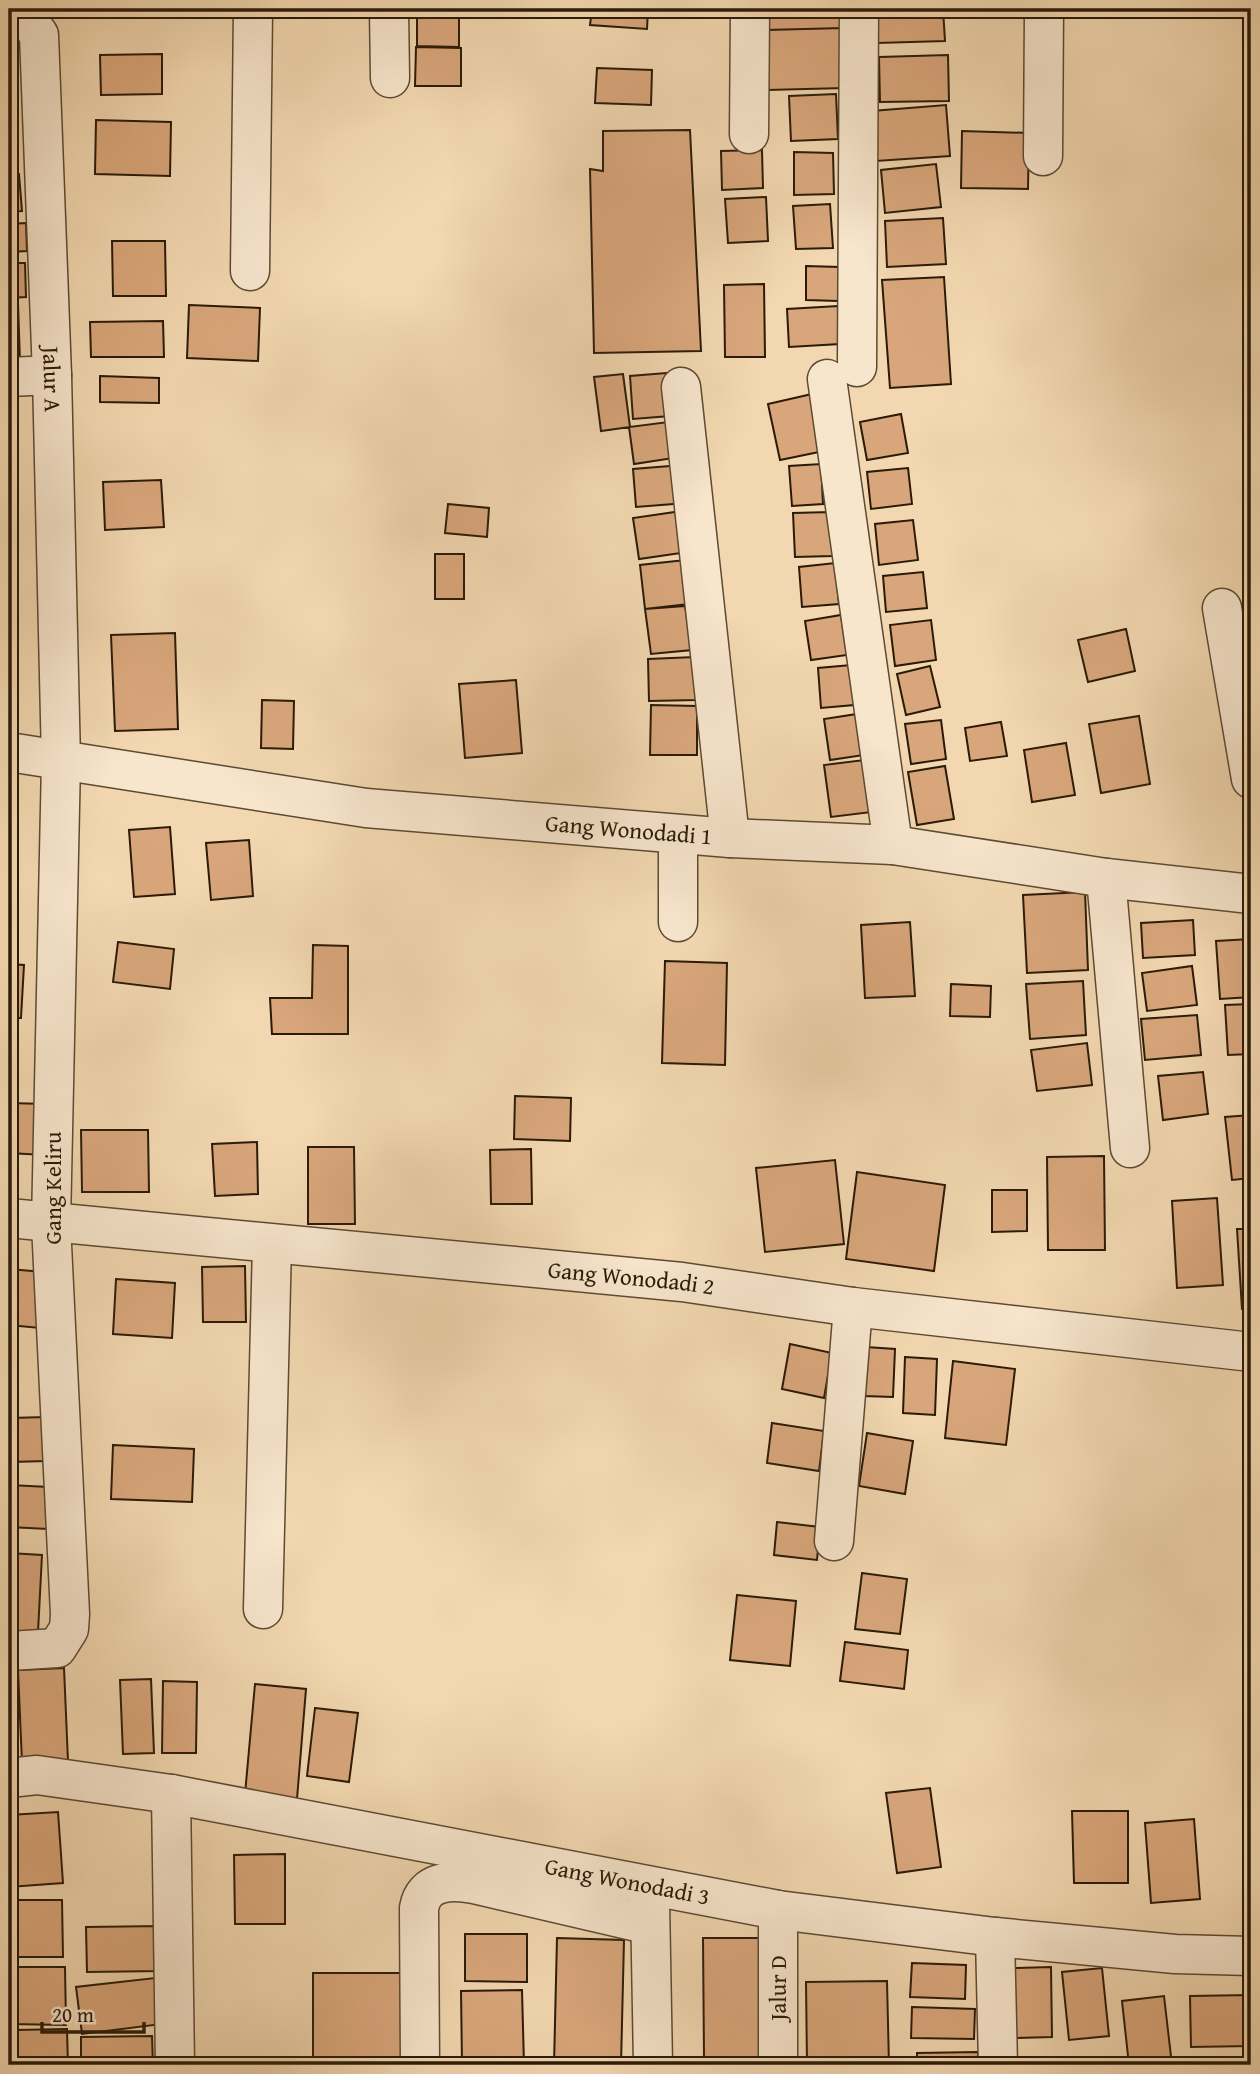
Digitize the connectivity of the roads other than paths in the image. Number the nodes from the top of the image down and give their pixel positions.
1 (253, 9) edge
2 (389, 9) edge
3 (750, 9) edge
4 (859, 9) edge
5 (1044, 9) edge
6 (9, 18) edge
7 (390, 78) dead end
8 (749, 134) dead end
9 (1043, 156) dead end
10 (250, 271) dead end
11 (52, 375) junction
12 (9, 377) edge
13 (681, 387) dead end
14 (1222, 608) dead end
15 (9, 752) edge
16 (61, 761) junction
17 (1251, 779) edge
18 (678, 834) junction
19 (730, 838) junction
20 (893, 845) junction
21 (1107, 878) junction
22 (1251, 894) edge
23 (678, 922) dead end
24 (1130, 1148) dead end
25 (9, 1218) edge
26 (51, 1224) junction
27 (272, 1244) junction
28 (853, 1307) junction
29 (1251, 1352) edge
30 (834, 1541) dead end
31 (263, 1609) dead end
32 (9, 1651) edge
33 (9, 1778) edge
34 (171, 1794) junction
35 (650, 1885) junction
36 (778, 1910) junction
37 (650, 1925) junction
38 (995, 1937) junction
39 (1251, 1956) edge
40 (175, 2065) edge
41 (420, 2065) edge
42 (653, 2065) edge
43 (778, 2065) edge
44 (998, 2065) edge

1 - 10 street
2 - 7 street
3 - 8 street
4 - 20 street
5 - 9 street
6 - 11 street, Jalur A
11 - 12 street
11 - 16 street, Jalur A
13 - 19 street
14 - 17 street
15 - 16 street, Gang Wonodadi 1
16 - 18 street, Gang Wonodadi 1
16 - 26 street, Gang Keliru
18 - 19 street, Gang Wonodadi 1
18 - 23 street
19 - 20 street, Gang Wonodadi 1
20 - 21 street, Gang Wonodadi 1
21 - 22 street, Gang Wonodadi 1
21 - 24 street
25 - 26 street, Gang Wonodadi 2
26 - 27 street, Gang Wonodadi 2
26 - 32 street, Gang Keliru
27 - 28 street, Gang Wonodadi 2
27 - 31 street
28 - 29 street, Gang Wonodadi 2
28 - 30 street
33 - 34 street, Gang Wonodadi 3
34 - 35 street, Gang Wonodadi 3
34 - 40 street
35 - 36 street, Gang Wonodadi 3
35 - 37 street
36 - 38 street, Gang Wonodadi 3
36 - 43 street, Jalur D
37 - 41 street
37 - 42 street
38 - 39 street, Gang Wonodadi 3
38 - 44 street

